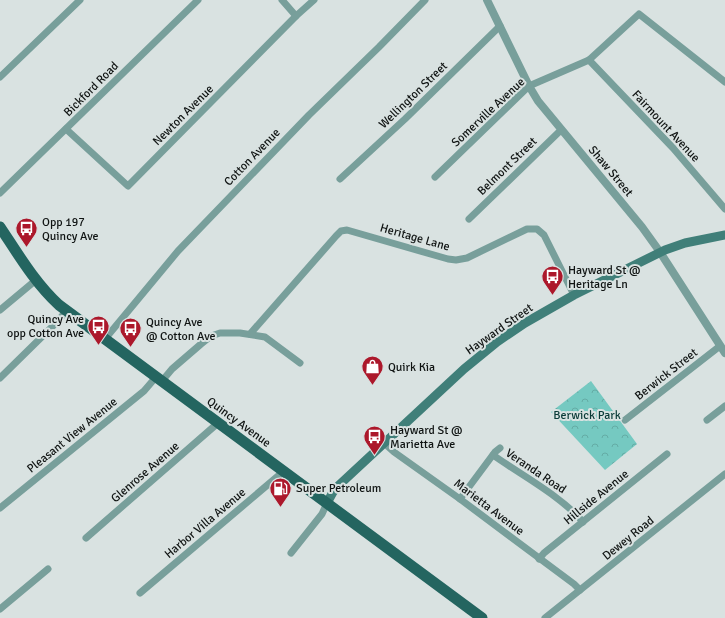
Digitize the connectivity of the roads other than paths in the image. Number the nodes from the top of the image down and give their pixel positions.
1 (80, 0) edge
2 (198, 0) edge
3 (282, 0) edge
4 (314, 0) edge
5 (425, 0) edge
6 (487, 0) edge
7 (296, 16) junction
8 (500, 26) junction
9 (589, 60) junction
10 (0, 77) edge
11 (725, 82) edge
12 (529, 86) junction
13 (66, 129) junction
14 (561, 130) junction
15 (435, 177) dead end
16 (340, 179) dead end
17 (0, 193) edge
18 (725, 210) edge
19 (469, 219) dead end
20 (0, 227) edge
21 (725, 235) edge
22 (660, 252) junction
23 (36, 280) junction
24 (574, 295) junction
25 (0, 310) edge
26 (67, 310) junction
27 (250, 334) junction
28 (106, 339) junction
29 (720, 346) junction
30 (725, 353) edge
31 (300, 364) dead end
32 (0, 378) edge
33 (159, 379) junction
34 (725, 406) edge
35 (625, 420) dead end
36 (707, 420) dead end
37 (218, 423) junction
38 (384, 443) junction
39 (500, 448) dead end
40 (667, 454) dead end
41 (493, 455) junction
42 (284, 471) junction
43 (725, 474) edge
44 (460, 499) junction
45 (327, 503) junction
46 (0, 508) edge
47 (583, 522) junction
48 (86, 538) dead end
49 (291, 553) dead end
50 (539, 558) junction
51 (48, 569) dead end
52 (580, 590) junction
53 (140, 593) dead end
54 (0, 609) edge
55 (482, 618) edge
56 (545, 618) edge

1 - 10 street
2 - 13 street, Bickford Road
3 - 7 street
4 - 7 street, Newton Avenue
5 - 28 street, Cotton Avenue
6 - 8 street, Shaw Street
7 - 13 street, Newton Avenue
8 - 12 street, Shaw Street
8 - 16 street, Wellington Street
9 - 11 street, Somerville Avenue
9 - 12 street, Somerville Avenue
9 - 18 street, Fairmount Avenue
12 - 14 street, Shaw Street
12 - 15 street, Somerville Avenue
13 - 17 street, Bickford Road
14 - 19 street, Belmont Street
14 - 22 street, Shaw Street
20 - 23 main road, Quincy Avenue
21 - 22 main road, Hayward Street
22 - 24 main road, Hayward Street
22 - 29 street, Shaw Street
23 - 25 street
23 - 26 main road, Quincy Avenue
24 - 27 street, Heritage Lane
24 - 38 main road, Hayward Street
26 - 28 main road, Quincy Avenue
26 - 32 street
27 - 31 street, Pleasant View Avenue
27 - 33 street, Pleasant View Avenue
28 - 33 main road, Quincy Avenue
29 - 30 street, Shaw Street
29 - 35 street, Berwick Street
33 - 37 main road, Quincy Avenue
33 - 46 street, Pleasant View Avenue
34 - 36 street
37 - 42 main road, Quincy Avenue
37 - 48 street, Glenrose Avenue
38 - 44 street, Marietta Avenue
38 - 45 main road, Hayward Street
39 - 41 street, Veranda Road
40 - 47 street, Hillside Avenue
41 - 44 street, Veranda Road
41 - 47 street, Veranda Road
42 - 45 main road, Quincy Avenue
42 - 53 street, Harbor Villa Avenue
43 - 52 street, Dewey Road
44 - 50 street, Marietta Avenue
45 - 49 street
45 - 55 main road, Quincy Avenue
47 - 50 street, Hillside Avenue
50 - 52 street, Marietta Avenue
51 - 54 street
52 - 56 street, Dewey Road

